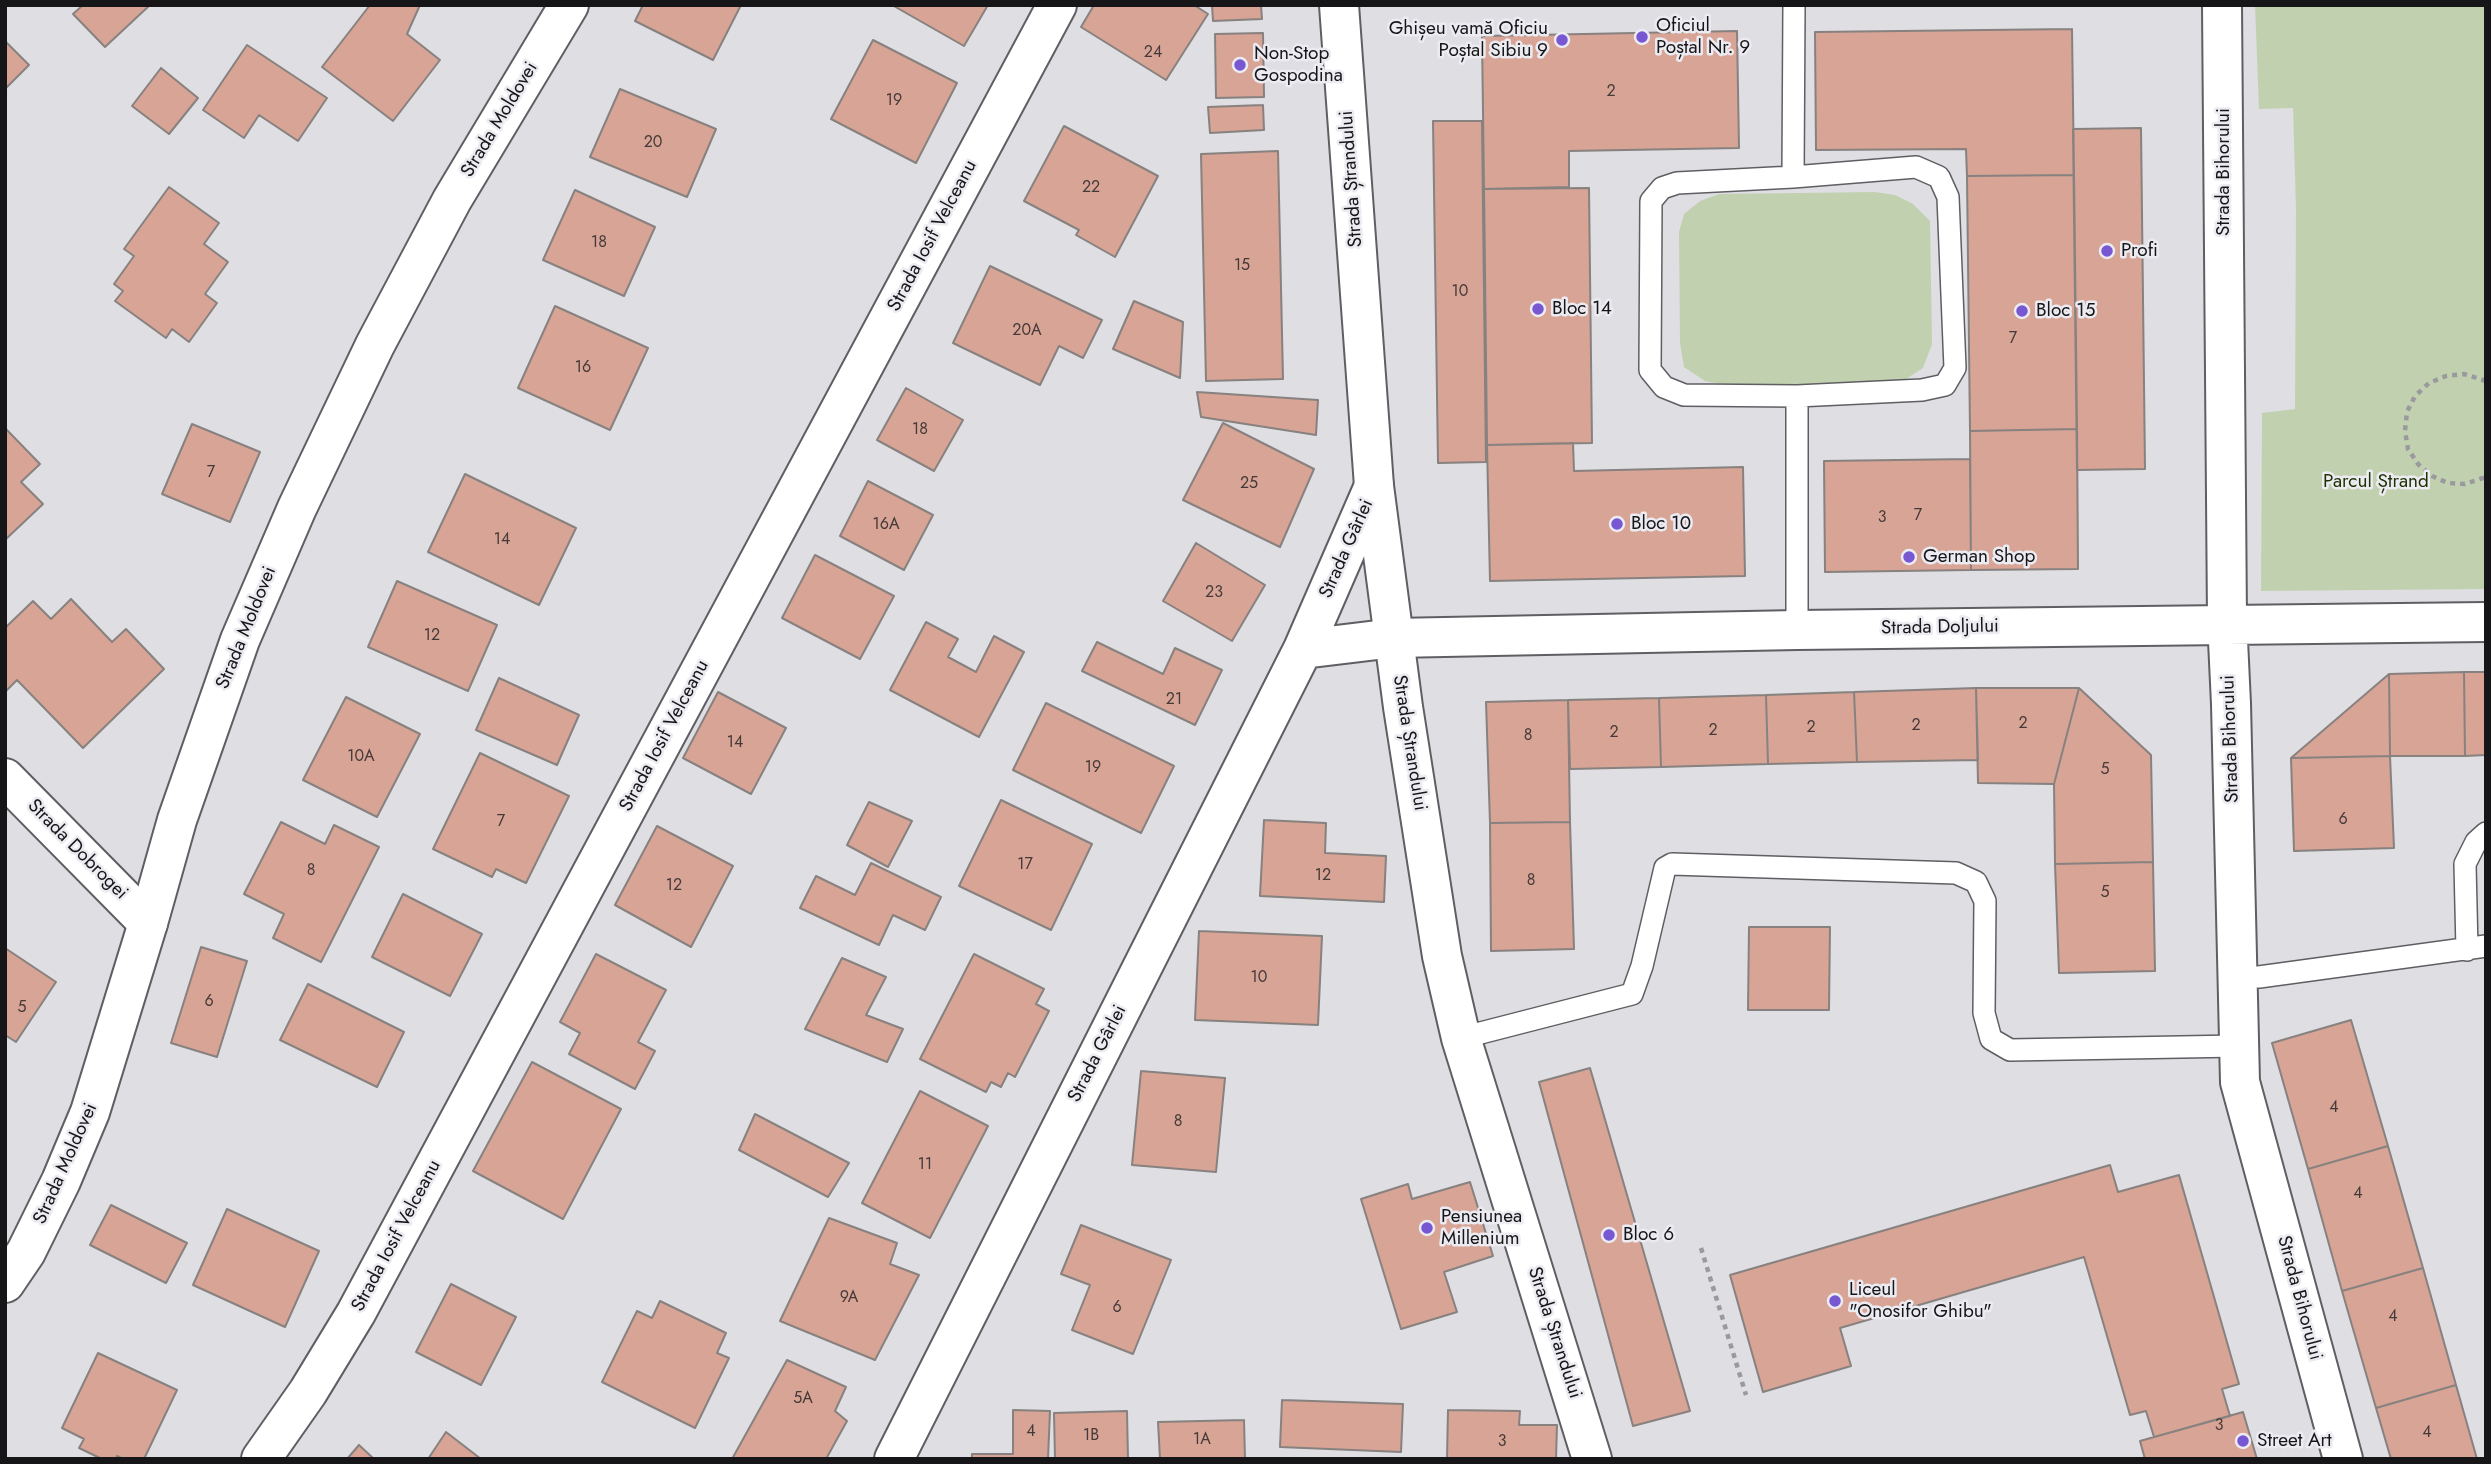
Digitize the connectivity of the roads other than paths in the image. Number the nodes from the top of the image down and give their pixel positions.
1 (569, 5) edge
2 (1057, 5) edge
3 (1339, 5) edge
4 (1794, 5) edge
5 (2222, 5) edge
6 (1793, 177) junction
7 (1797, 397) junction
8 (1374, 486) junction
9 (2486, 622) edge
10 (2227, 626) junction
11 (1797, 630) junction
12 (1394, 638) junction
13 (1303, 649) junction
14 (5, 778) edge
15 (2486, 833) edge
16 (148, 923) junction
17 (2476, 948) edge
18 (2236, 977) junction
19 (1461, 1038) junction
20 (2238, 1046) junction
21 (5, 1283) edge
22 (261, 1459) edge
23 (894, 1459) edge
24 (1592, 1459) edge
25 (2343, 1459) edge

1 - 16 street, Strada Moldovei
2 - 22 street, Strada Iosif Velceanu
3 - 8 street, Strada Ștrandului
4 - 6 lane
5 - 10 street, Strada Bihorului
6 - 7 lane
6 - 7 lane
7 - 11 lane
8 - 12 street, Strada Ștrandului
8 - 13 street, Strada Gârlei
9 - 10 street, Strada Doljului
10 - 11 street, Strada Doljului
10 - 18 street, Strada Bihorului
11 - 12 street, Strada Doljului
12 - 13 street
12 - 19 street, Strada Ștrandului
13 - 23 street, Strada Gârlei
14 - 16 street, Strada Dobrogei
15 - 17 lane
16 - 21 street, Strada Moldovei
17 - 18 lane
18 - 20 street, Strada Bihorului
19 - 20 lane
19 - 24 street, Strada Ștrandului
20 - 25 street, Strada Bihorului

